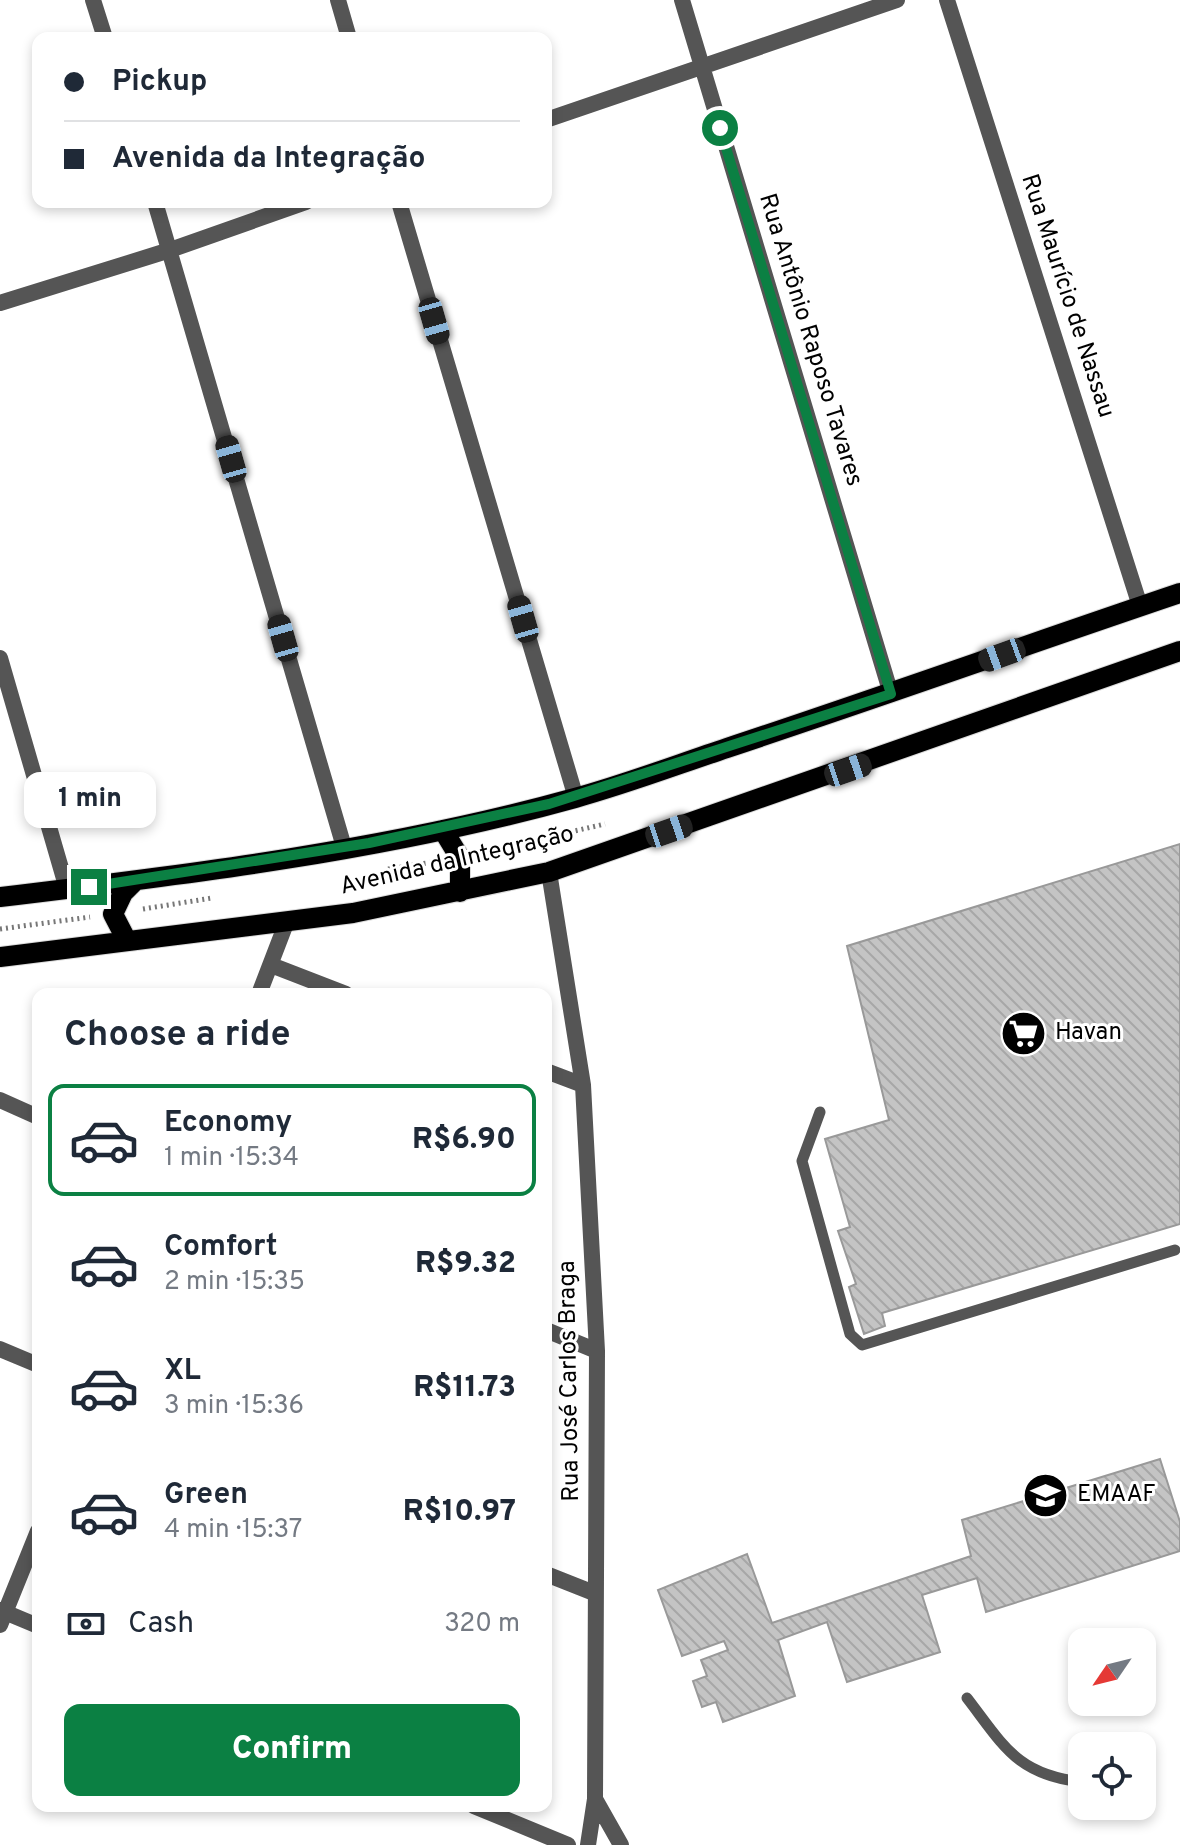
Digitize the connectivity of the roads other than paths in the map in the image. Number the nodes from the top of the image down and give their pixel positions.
1 (93, 0) edge
2 (338, 0) edge
3 (682, 0) edge
4 (897, 0) edge
5 (947, 0) edge
6 (103, 32) edge
7 (347, 32) edge
8 (702, 68) junction
9 (552, 118) edge
10 (157, 208) edge
11 (289, 208) edge
12 (401, 208) edge
13 (170, 250) junction
14 (0, 303) edge
15 (1180, 593) edge
16 (1140, 606) junction
17 (1180, 651) edge
18 (0, 658) edge
19 (891, 694) junction
20 (576, 798) junction
21 (443, 830) junction
22 (344, 847) junction
23 (549, 872) junction
24 (134, 882) junction
25 (67, 889) junction
26 (460, 892) junction
27 (0, 897) edge
28 (287, 921) junction
29 (127, 941) junction
30 (0, 957) edge
31 (271, 965) junction
32 (261, 988) edge
33 (330, 988) edge
34 (552, 1073) edge
35 (583, 1085) junction
36 (0, 1100) edge
37 (820, 1112) dead end
38 (32, 1114) edge
39 (1175, 1250) dead end
40 (552, 1332) edge
41 (0, 1349) edge
42 (597, 1351) junction
43 (32, 1362) edge
44 (32, 1545) edge
45 (552, 1576) edge
46 (594, 1593) junction
47 (2, 1616) edge
48 (32, 1624) edge
49 (967, 1698) dead end
50 (1068, 1780) edge
51 (595, 1799) junction
52 (488, 1812) edge
53 (568, 1845) edge
54 (588, 1845) edge
55 (621, 1845) edge

1 - 6 street
2 - 7 street
3 - 8 street, Rua Antônio Raposo Tavares
4 - 8 street
5 - 16 street, Rua Maurício de Nassau
8 - 9 street
8 - 19 street, Rua Antônio Raposo Tavares
10 - 13 street
11 - 13 street
12 - 20 street
13 - 14 street
13 - 22 street
15 - 16 main road, Avenida da Integração
16 - 19 main road, Avenida da Integração
17 - 23 main road, Avenida da Integração
18 - 25 street
19 - 20 main road, Avenida da Integração
20 - 21 main road, Avenida da Integração
21 - 22 main road, Avenida da Integração
21 - 26 main road
22 - 24 main road, Avenida da Integração
23 - 26 main road, Avenida da Integração
23 - 35 street, Rua José Carlos Braga
24 - 25 main road, Avenida da Integração
24 - 29 main road
25 - 27 main road, Avenida da Integração
26 - 28 main road, Avenida da Integração
28 - 29 main road, Avenida da Integração
28 - 31 street
29 - 30 main road, Avenida da Integração
31 - 32 street
31 - 33 street
34 - 35 street
35 - 42 street, Rua José Carlos Braga
36 - 38 street
37 - 39 lane
40 - 42 street
41 - 43 street
42 - 46 street, Rua José Carlos Braga
44 - 47 street
45 - 46 street
46 - 51 street, Rua José Carlos Braga
47 - 48 street
49 - 50 lane
51 - 54 street, Rua José Carlos Braga
51 - 55 street
52 - 53 street

